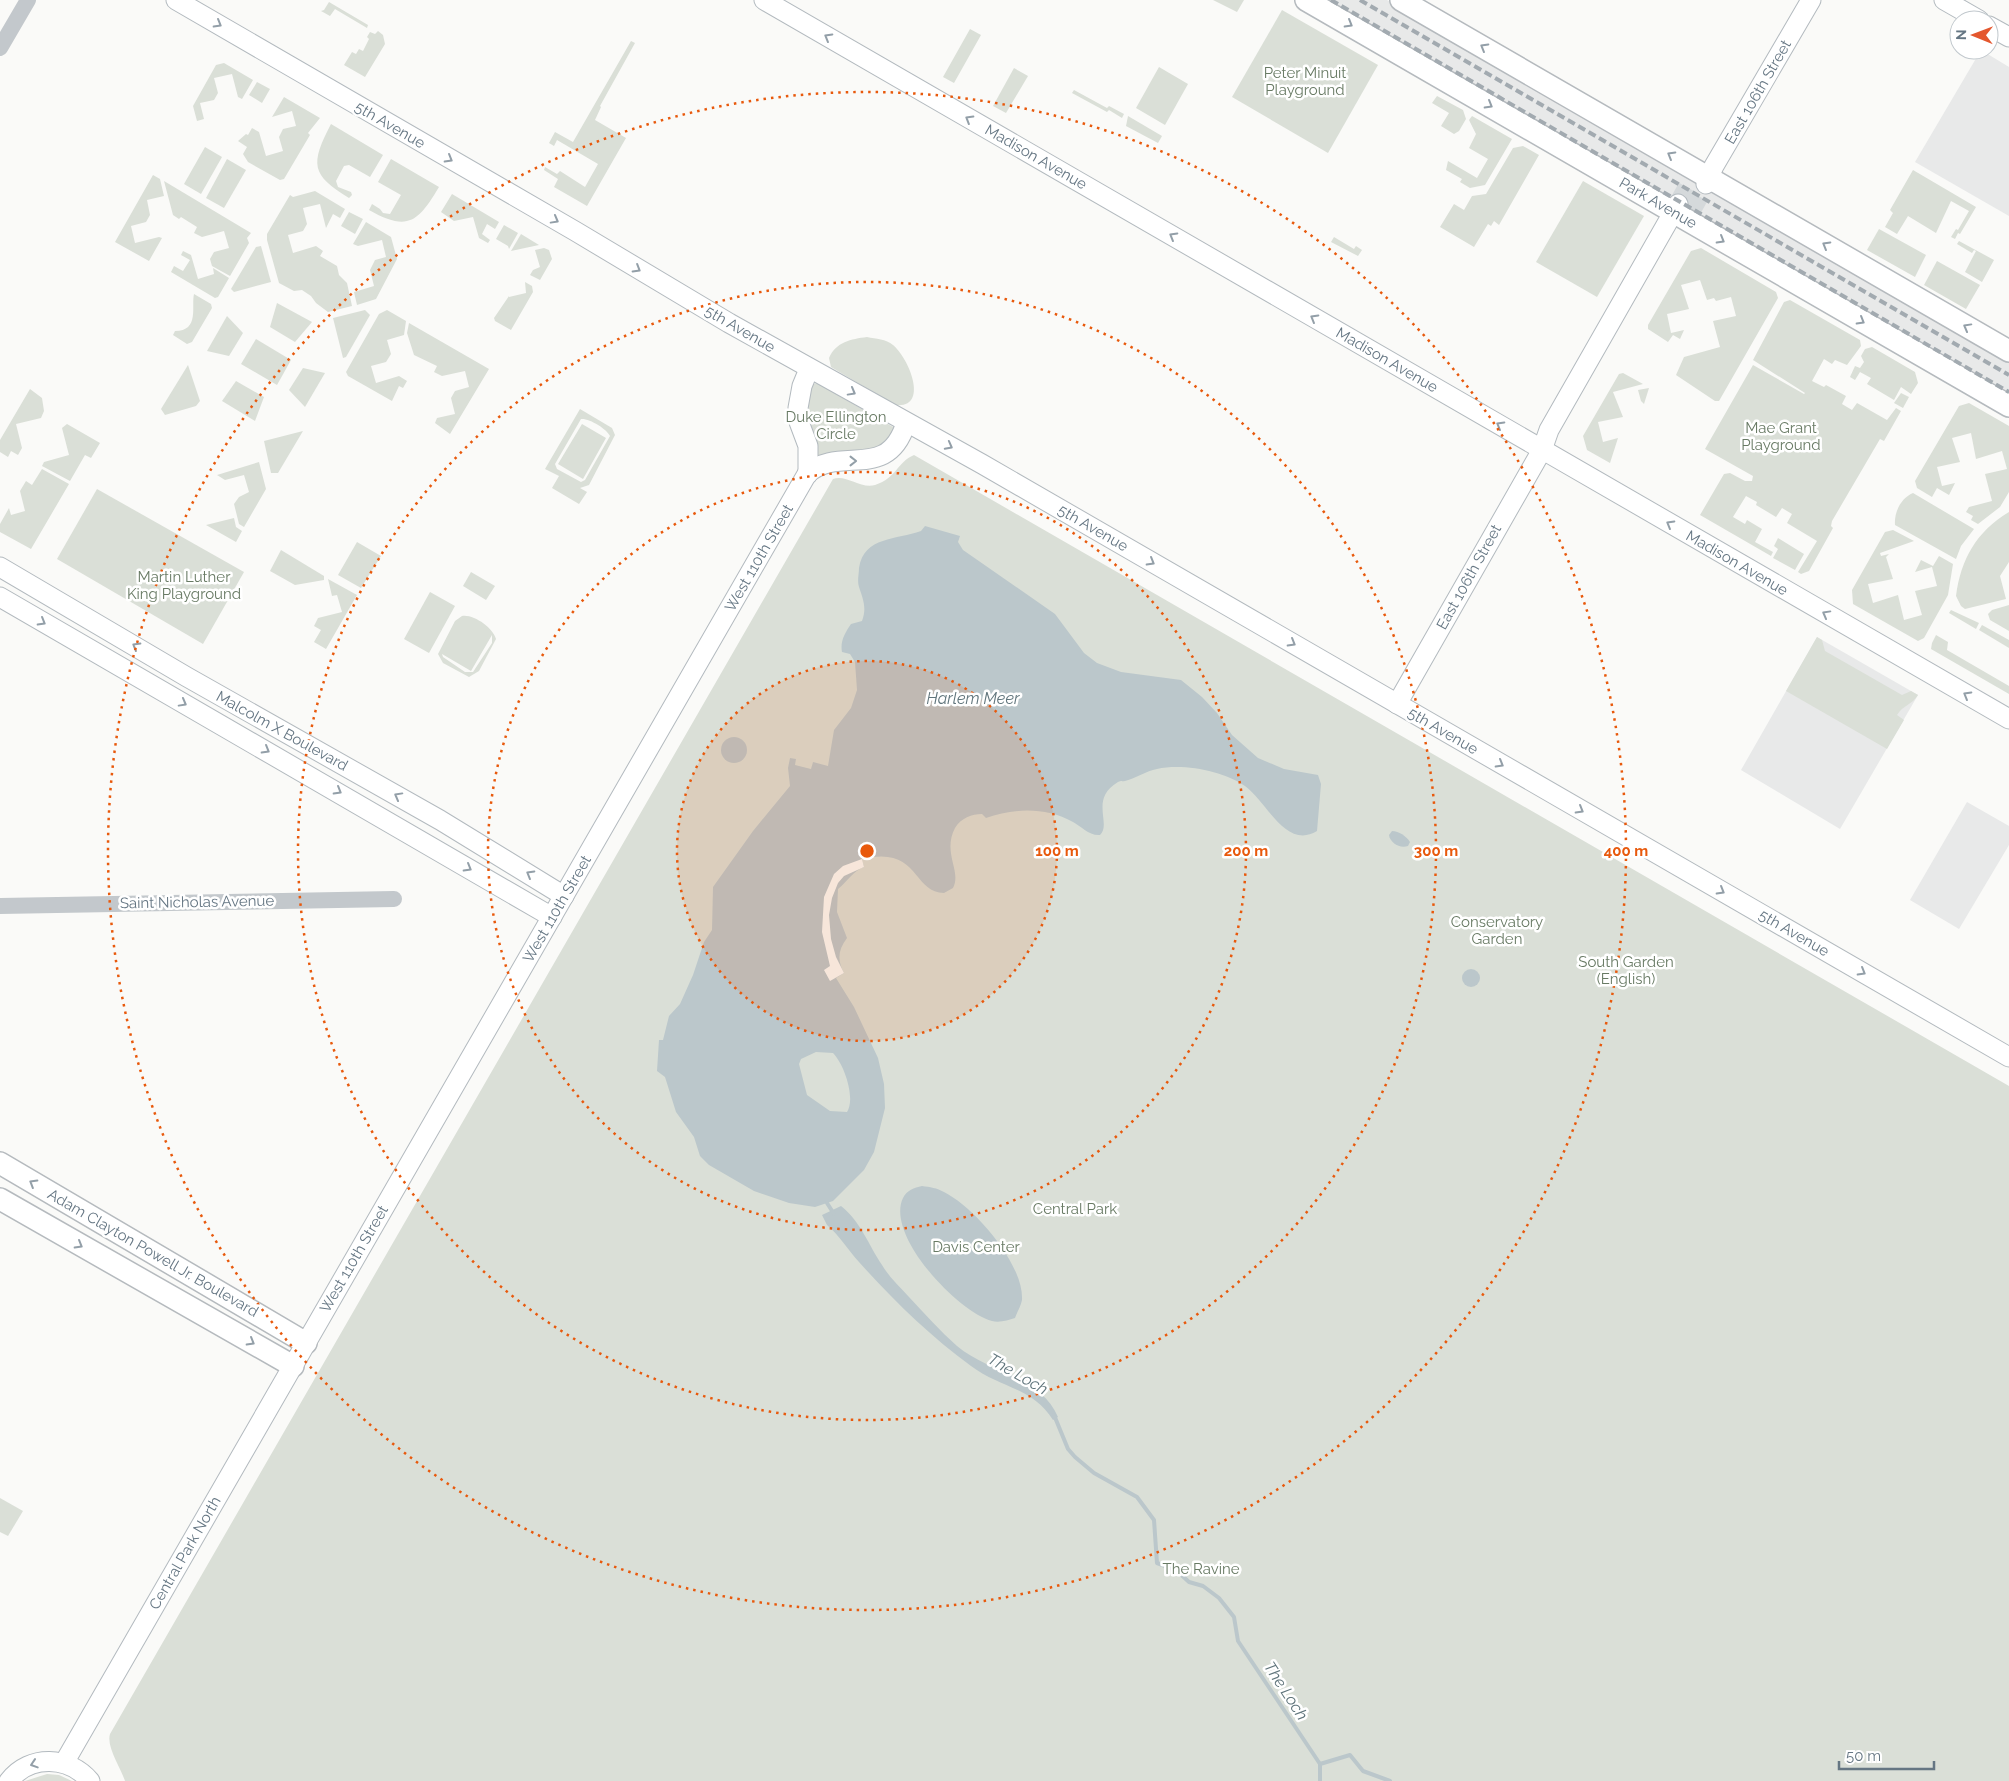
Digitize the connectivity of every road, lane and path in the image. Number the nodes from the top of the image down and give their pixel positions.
1 (28, 0) edge
2 (176, 0) edge
3 (764, 0) edge
4 (1306, 0) edge
5 (1401, 0) edge
6 (1796, 0) edge
7 (1811, 0) edge
8 (1944, 0) edge
9 (1962, 10) edge
10 (0, 48) edge
11 (1702, 177) junction
12 (1682, 212) junction
13 (2009, 351) edge
14 (809, 368) junction
15 (2009, 406) edge
16 (906, 423) junction
17 (1542, 450) junction
18 (808, 474) junction
19 (0, 567) edge
20 (0, 597) edge
21 (1397, 704) junction
22 (2009, 719) edge
23 (564, 896) junction
24 (394, 899) dead end
25 (0, 906) edge
26 (552, 917) junction
27 (2009, 1058) edge
28 (0, 1163) edge
29 (0, 1199) edge
30 (306, 1344) junction
31 (293, 1366) junction
32 (64, 1763) junction
33 (9, 1781) edge
34 (90, 1781) edge

1 - 10 street
2 -> 14 main road, 5th Avenue
17 -> 3 main road, Madison Avenue
4 -> 12 main road, Park Avenue
11 -> 5 main road
6 - 11 main road, East 106th Street
7 - 11 main road, East 106th Street
8 - 9 main road
13 -> 11 main road
12 -> 15 main road, Park Avenue
12 - 17 main road, East 106th Street
14 -> 16 main road, 5th Avenue
14 - 18 main road
18 -> 16 main road
16 -> 21 main road, 5th Avenue
17 - 21 main road, East 106th Street
22 -> 17 main road, Madison Avenue
18 - 23 main road, West 110th Street
23 -> 19 main road, Malcolm X Boulevard
20 -> 26 main road, Malcolm X Boulevard
21 -> 27 main road, 5th Avenue
23 - 26 main road, West 110th Street
24 - 25 street, Saint Nicholas Avenue
26 - 30 main road, West 110th Street
30 -> 28 main road, Adam Clayton Powell Jr. Boulevard
29 -> 31 main road, Adam Clayton Powell Jr. Boulevard
30 - 31 main road, Central Park North
31 - 32 main road, Central Park North
32 -> 33 main road
32 - 34 main road

